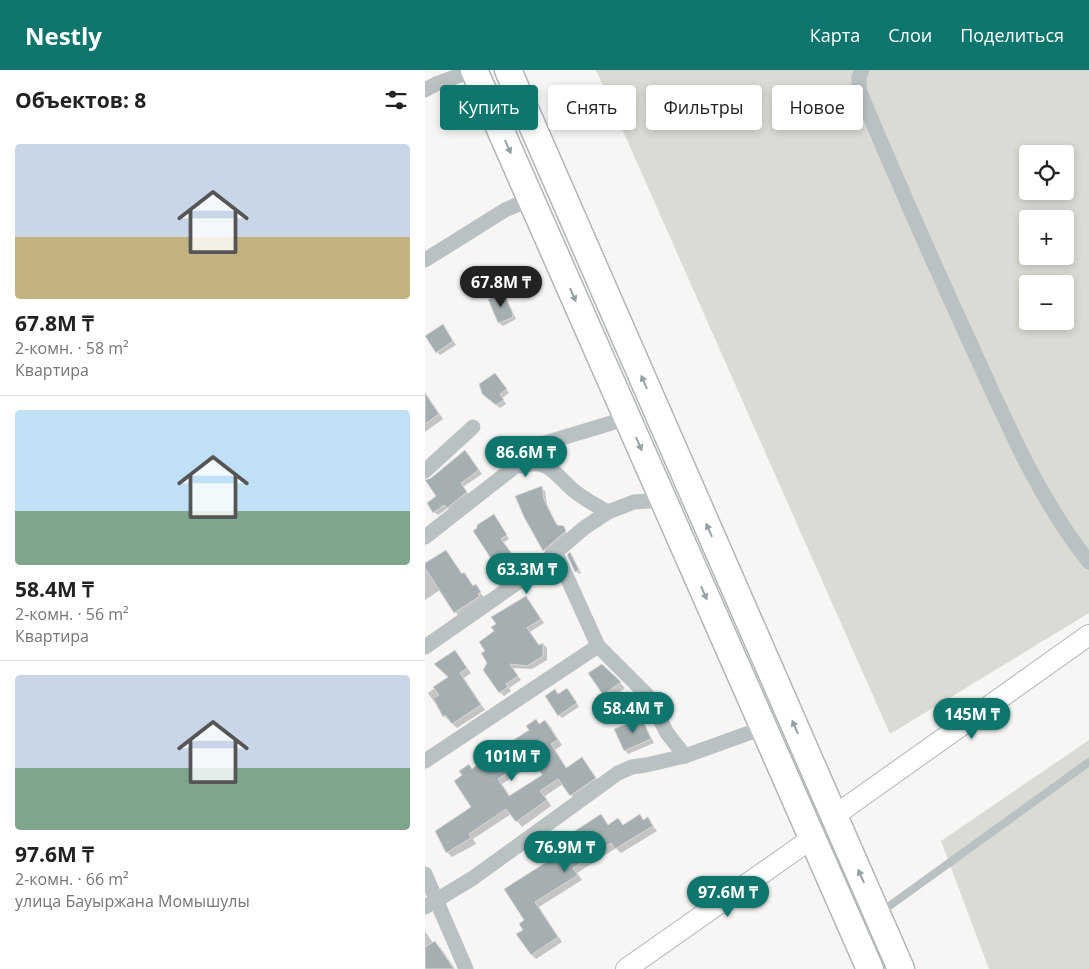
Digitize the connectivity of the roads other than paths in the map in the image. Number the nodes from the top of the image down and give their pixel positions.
1 (474, 70) edge
2 (508, 70) edge
3 (862, 70) edge
4 (425, 90) edge
5 (531, 199) junction
6 (425, 260) edge
7 (628, 418) junction
8 (473, 427) dead end
9 (516, 467) junction
10 (425, 470) edge
11 (664, 500) junction
12 (608, 512) junction
13 (425, 537) edge
14 (556, 553) junction
15 (1089, 562) edge
16 (1089, 635) edge
17 (598, 646) junction
18 (425, 647) edge
19 (763, 728) junction
20 (685, 756) junction
21 (425, 760) edge
22 (1089, 762) edge
23 (834, 816) junction
24 (811, 839) junction
25 (425, 874) edge
26 (431, 903) edge
27 (877, 915) junction
28 (466, 969) edge
29 (626, 969) edge
30 (870, 969) edge
31 (901, 969) edge

1 - 4 street
1 -> 5 highway
23 -> 2 highway
3 - 15 street
5 - 6 street
5 -> 7 highway
7 - 9 street
7 -> 11 highway
8 - 10 street
9 - 12 street
9 - 13 street
11 - 12 street
11 -> 19 highway
12 - 14 street
14 - 17 street
14 - 18 street
16 - 23 street
17 - 20 street
17 - 21 street
19 - 20 street
19 - 24 highway
20 - 26 street
22 - 27 lane
27 -> 23 highway
24 - 29 street
24 - 30 highway
25 - 26 street
26 - 28 street
27 - 31 highway

